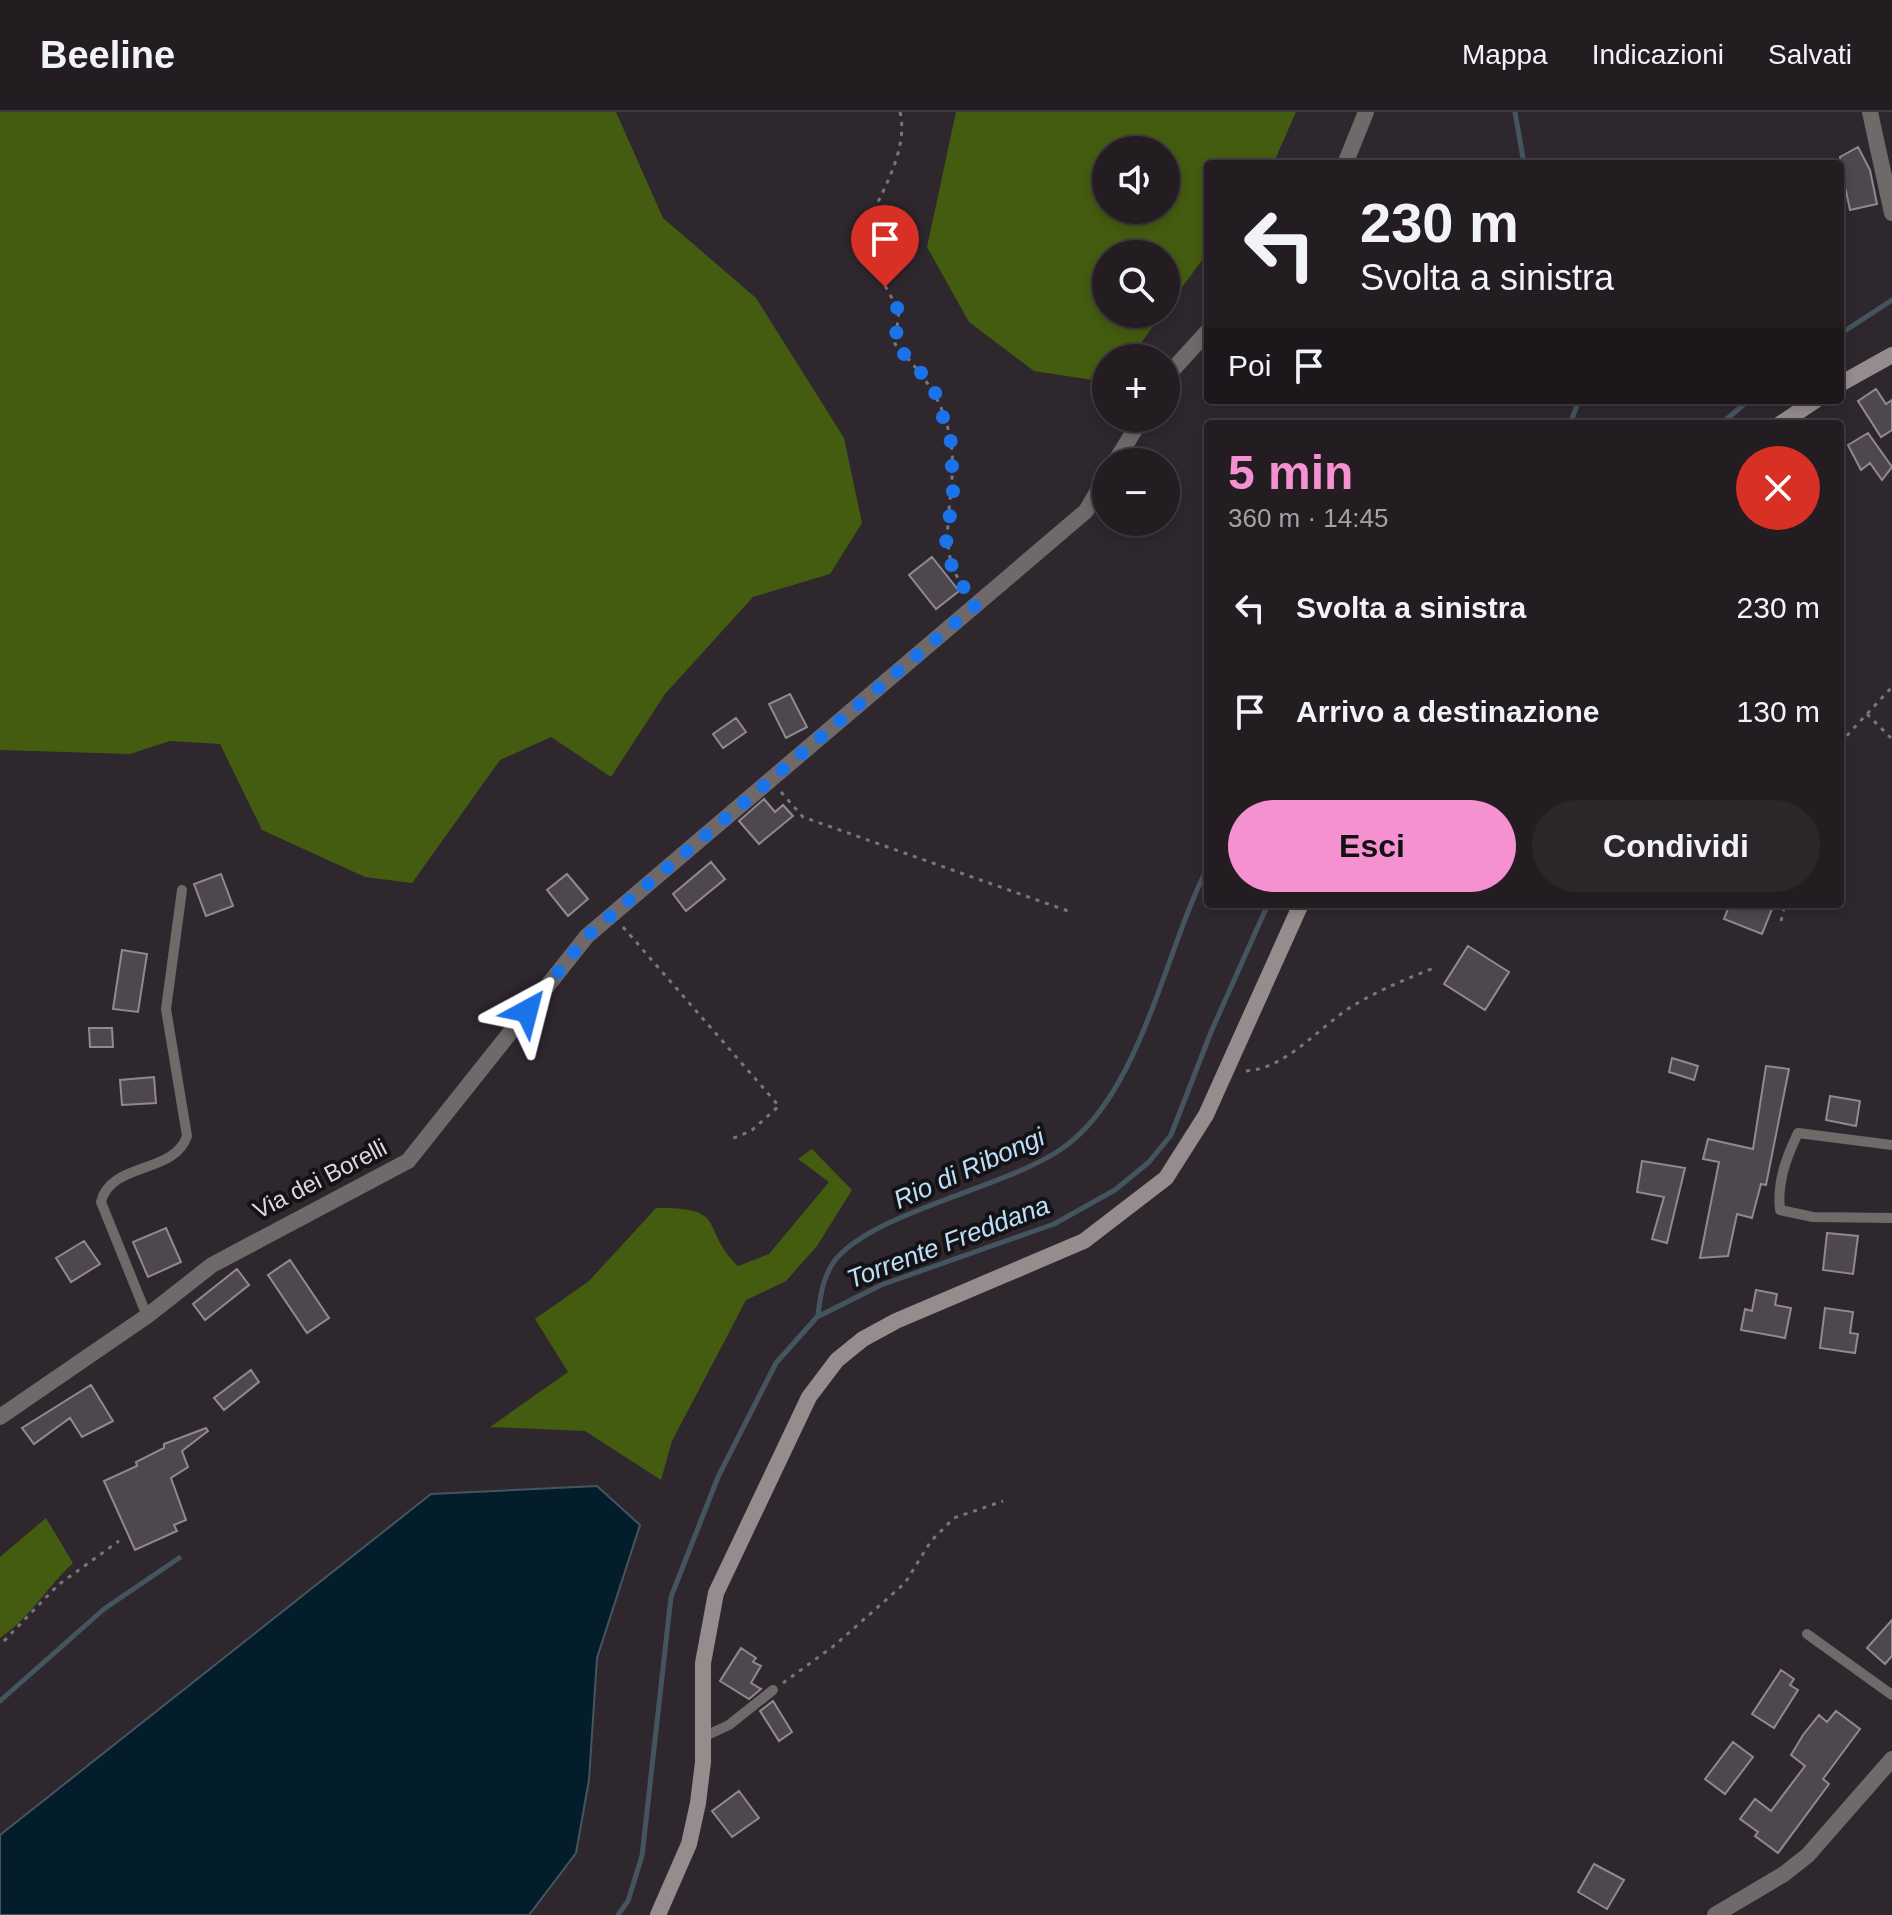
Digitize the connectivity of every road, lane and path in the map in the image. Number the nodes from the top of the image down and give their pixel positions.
1 (900, 112) edge
2 (1366, 112) edge
3 (1870, 112) edge
4 (1347, 160) edge
5 (1892, 213) edge
6 (1204, 335) edge
7 (1892, 355) edge
8 (1180, 362) edge
9 (1844, 382) edge
10 (1810, 404) edge
11 (1786, 420) edge
12 (1092, 501) edge
13 (977, 604) junction
14 (1892, 687) edge
15 (1867, 714) junction
16 (1844, 739) edge
17 (1892, 739) edge
18 (770, 780) junction
19 (182, 890) dead end
20 (1299, 908) edge
21 (1784, 908) edge
22 (1068, 911) dead end
23 (612, 915) junction
24 (1781, 921) dead end
25 (1436, 967) dead end
26 (1226, 1072) junction
27 (731, 1139) dead end
28 (1892, 1145) edge
29 (1892, 1218) edge
30 (147, 1316) junction
31 (0, 1417) edge
32 (1003, 1501) dead end
33 (119, 1541) dead end
34 (1807, 1634) dead end
35 (4, 1641) dead end
36 (773, 1690) joint
37 (1892, 1695) edge
38 (703, 1737) junction
39 (1892, 1759) edge
40 (658, 1915) edge
41 (1715, 1915) edge

1 - 13 path
2 - 4 street
3 - 5 street
6 - 8 street
7 - 9 main road
10 - 11 main road
12 - 13 street, Via dei Borelli
13 - 18 street, Via dei Borelli
14 - 15 path
15 - 16 path
15 - 17 path
18 - 22 path
18 - 23 street, Via dei Borelli
19 - 30 lane
20 - 26 main road
21 - 24 path
23 - 27 path
23 - 30 street, Via dei Borelli
25 - 26 path
26 - 38 main road
28 - 29 lane
30 - 31 street, Via dei Borelli
32 - 36 path
33 - 35 path
34 - 37 lane
36 - 38 lane
38 - 40 main road
39 - 41 street

